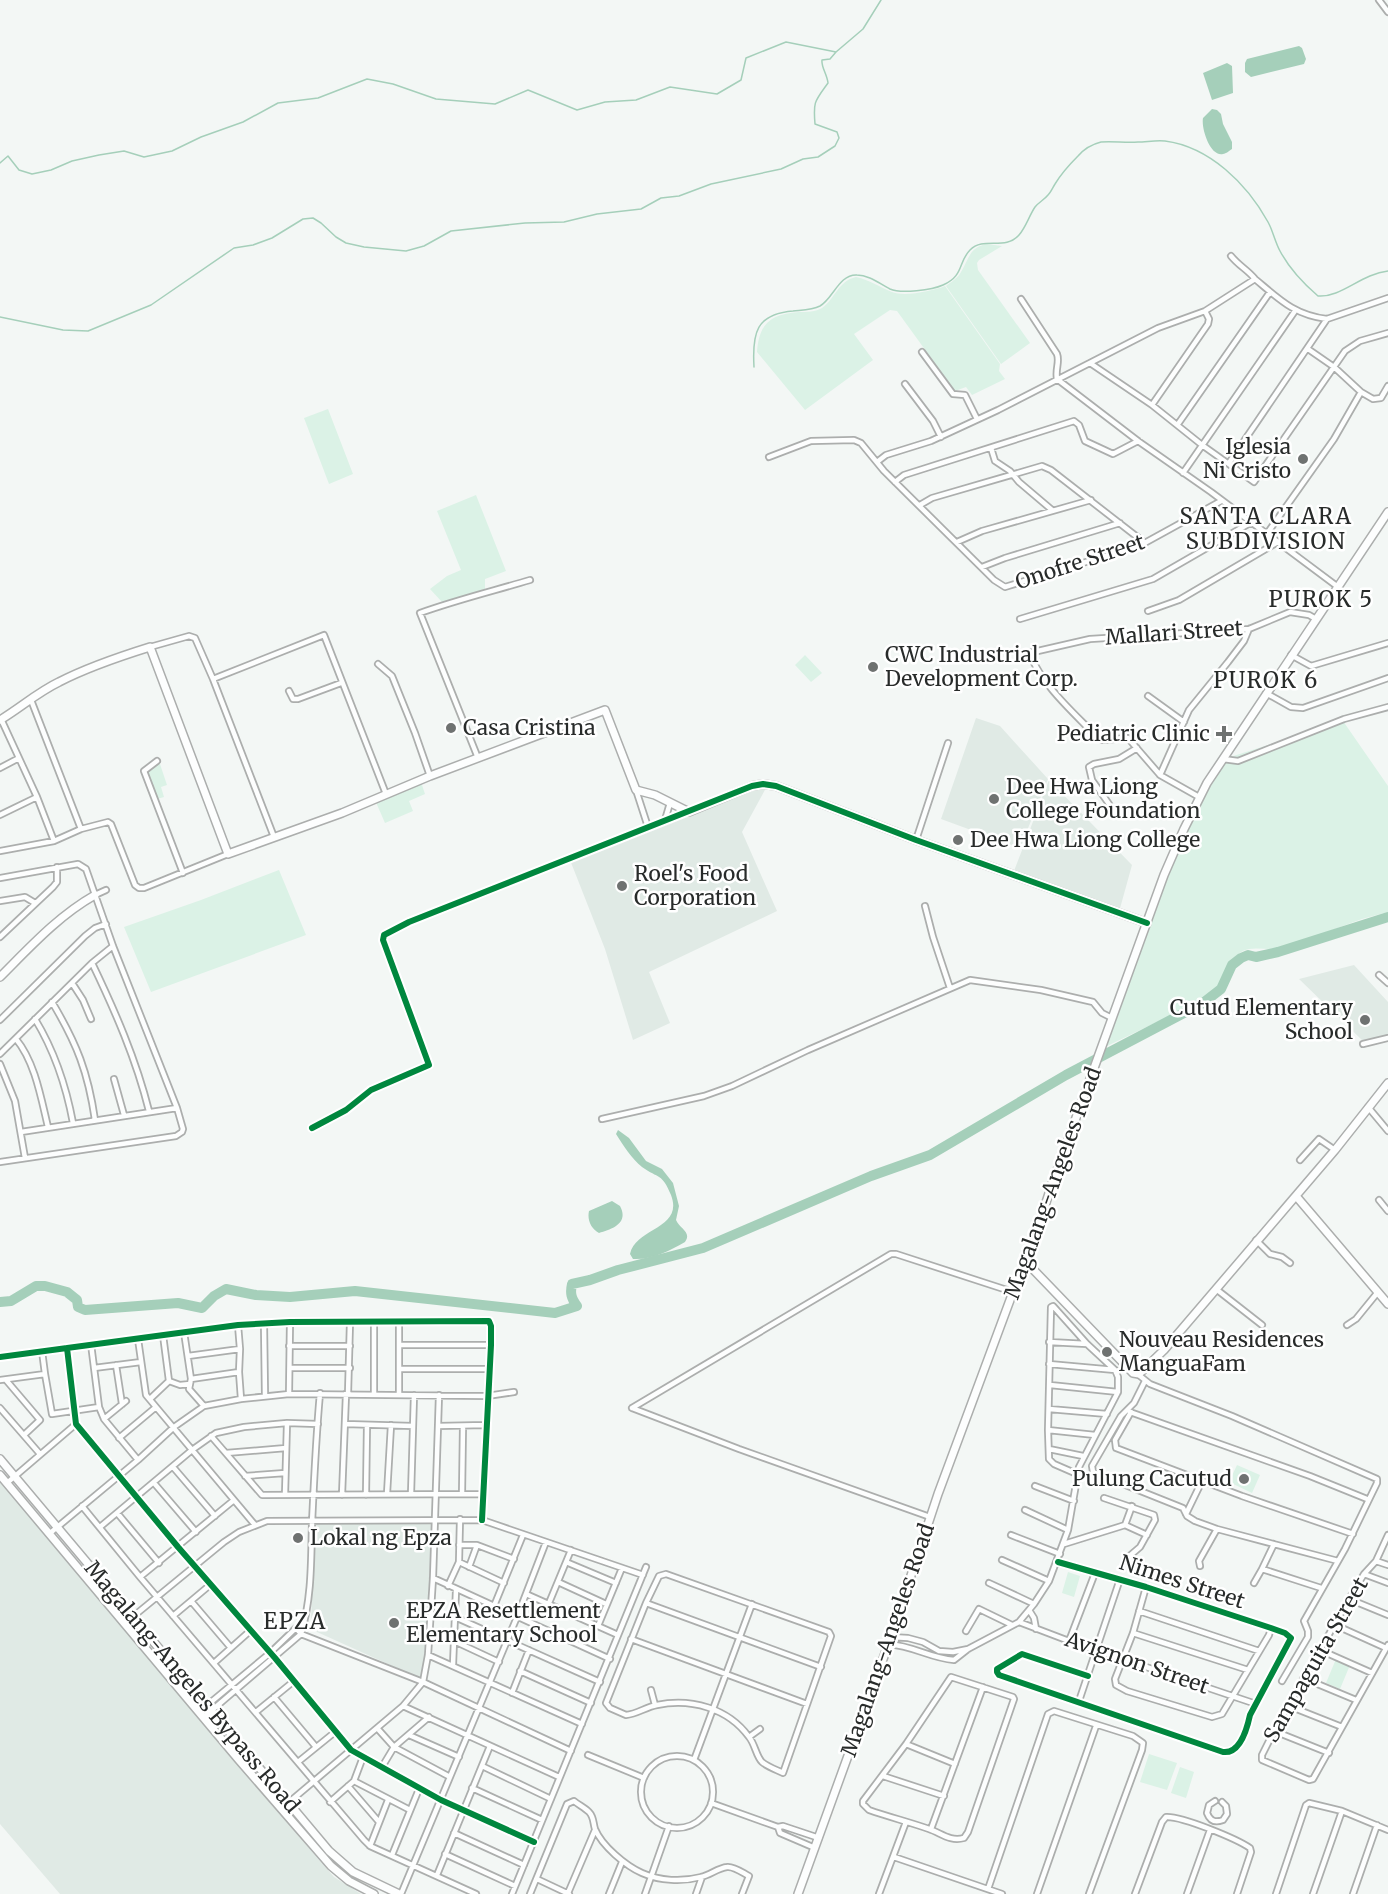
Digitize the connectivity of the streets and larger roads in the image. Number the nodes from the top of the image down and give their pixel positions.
1 (1379, 0) edge
2 (1388, 12) edge
3 (1231, 256) dead end
4 (1255, 279) junction
5 (1270, 292) junction
6 (1388, 298) edge
7 (1021, 299) dead end
8 (1204, 311) junction
9 (1295, 311) junction
10 (1327, 319) junction
11 (1388, 333) edge
12 (1308, 349) junction
13 (922, 352) dead end
14 (1090, 363) junction
15 (1334, 367) junction
16 (1058, 379) junction
17 (905, 384) dead end
18 (1388, 387) edge
19 (1361, 392) junction
20 (1152, 405) junction
21 (977, 420) junction
22 (1178, 424) junction
23 (941, 437) junction
24 (1138, 441) junction
25 (1202, 445) junction
26 (991, 448) junction
27 (770, 457) dead end
28 (878, 462) junction
29 (1229, 463) junction
30 (1183, 473) junction
31 (1011, 475) junction
32 (895, 482) junction
33 (1091, 500) junction
34 (1221, 501) junction
35 (920, 505) junction
36 (1052, 511) junction
37 (1388, 512) edge
38 (1120, 523) junction
39 (1250, 523) junction
40 (1266, 535) junction
41 (957, 542) junction
42 (1146, 543) junction
43 (1276, 543) junction
44 (982, 567) junction
45 (530, 580) dead end
46 (1338, 587) junction
47 (1148, 611) dead end
48 (1020, 619) dead end
49 (1316, 619) junction
50 (1249, 629) junction
51 (1388, 643) edge
52 (150, 647) junction
53 (1291, 655) junction
54 (378, 664) dead end
55 (1388, 678) edge
56 (213, 679) junction
57 (341, 683) junction
58 (289, 691) dead end
59 (1266, 693) junction
60 (1148, 696) dead end
61 (31, 700) junction
62 (1387, 706) edge
63 (1, 719) edge
64 (1184, 722) junction
65 (948, 743) dead end
66 (1137, 748) junction
67 (19, 758) junction
68 (478, 758) junction
69 (1223, 759) junction
70 (157, 762) dead end
71 (0, 768) edge
72 (1160, 775) junction
73 (430, 776) junction
74 (636, 790) junction
75 (386, 794) junction
76 (37, 797) junction
77 (1199, 797) junction
78 (670, 802) junction
79 (1109, 804) dead end
80 (688, 812) junction
81 (0, 815) edge
82 (665, 820) junction
83 (648, 827) junction
84 (81, 829) junction
85 (274, 837) junction
86 (916, 840) junction
87 (54, 841) junction
88 (0, 851) edge
89 (228, 854) junction
90 (57, 867) junction
91 (183, 873) junction
92 (0, 878) edge
93 (106, 890) dead end
94 (94, 895) junction
95 (0, 901) edge
96 (35, 903) junction
97 (925, 906) dead end
98 (1147, 923) junction
99 (106, 924) junction
100 (0, 927) edge
101 (5, 931) junction
102 (0, 937) edge
103 (113, 946) junction
104 (92, 963) junction
105 (1378, 975) dead end
106 (0, 977) edge
107 (72, 983) junction
108 (1388, 983) edge
109 (950, 988) junction
110 (52, 1002) junction
111 (1112, 1018) junction
112 (35, 1019) junction
113 (91, 1019) dead end
114 (0, 1020) edge
115 (1388, 1038) edge
116 (16, 1039) junction
117 (1363, 1044) dead end
118 (0, 1054) edge
119 (0, 1064) edge
120 (114, 1079) dead end
121 (1388, 1083) edge
122 (1368, 1107) junction
123 (177, 1108) junction
124 (149, 1111) junction
125 (124, 1115) junction
126 (602, 1119) dead end
127 (95, 1120) junction
128 (73, 1123) junction
129 (48, 1127) junction
130 (312, 1128) dead end
131 (1388, 1131) edge
132 (21, 1132) junction
133 (1335, 1150) junction
134 (25, 1158) junction
135 (1300, 1160) dead end
136 (0, 1162) edge
137 (1296, 1196) junction
138 (1379, 1200) dead end
139 (1388, 1211) edge
140 (1257, 1240) junction
141 (1027, 1260) junction
142 (1290, 1263) dead end
143 (1216, 1289) junction
144 (1013, 1292) junction
145 (1378, 1292) junction
146 (1388, 1304) edge
147 (290, 1322) junction
148 (350, 1322) junction
149 (374, 1322) junction
150 (399, 1322) junction
151 (264, 1323) junction
152 (238, 1325) junction
153 (1262, 1325) dead end
154 (1347, 1325) dead end
155 (184, 1332) junction
156 (163, 1335) junction
157 (138, 1339) junction
158 (1049, 1342) junction
159 (91, 1344) junction
160 (1087, 1344) junction
161 (491, 1345) junction
162 (289, 1346) junction
163 (350, 1346) junction
164 (400, 1346) junction
165 (67, 1348) junction
166 (240, 1349) junction
167 (42, 1351) junction
168 (188, 1356) junction
169 (0, 1357) edge
170 (141, 1362) junction
171 (1049, 1364) junction
172 (116, 1365) junction
173 (94, 1368) junction
174 (290, 1368) junction
175 (350, 1368) junction
176 (489, 1368) junction
177 (400, 1369) junction
178 (1114, 1370) junction
179 (1141, 1371) junction
180 (238, 1372) junction
181 (45, 1374) junction
182 (3, 1380) edge
183 (169, 1381) junction
184 (190, 1381) junction
185 (1145, 1381) junction
186 (1050, 1385) junction
187 (514, 1392) dead end
188 (1118, 1392) junction
189 (289, 1394) junction
190 (320, 1394) junction
191 (347, 1394) junction
192 (374, 1394) junction
193 (264, 1395) junction
194 (399, 1395) junction
195 (414, 1395) junction
196 (439, 1395) junction
197 (488, 1396) junction
198 (150, 1399) junction
199 (241, 1399) junction
200 (204, 1406) junction
201 (99, 1407) junction
202 (156, 1407) junction
203 (0, 1408) edge
204 (1049, 1409) junction
205 (75, 1410) junction
206 (1129, 1412) junction
207 (1107, 1414) junction
208 (104, 1419) junction
209 (287, 1423) junction
210 (76, 1424) junction
211 (318, 1424) junction
212 (345, 1424) junction
213 (367, 1425) junction
214 (391, 1425) junction
215 (486, 1425) junction
216 (413, 1426) junction
217 (438, 1426) junction
218 (463, 1426) junction
219 (174, 1427) junction
220 (1048, 1430) junction
221 (1095, 1435) junction
222 (24, 1436) junction
223 (211, 1436) junction
224 (119, 1438) junction
225 (286, 1448) junction
226 (1048, 1449) junction
227 (192, 1450) junction
228 (226, 1453) junction
229 (40, 1454) junction
230 (1083, 1456) junction
231 (0, 1459) edge
232 (138, 1460) junction
233 (173, 1467) junction
234 (285, 1473) junction
235 (1077, 1474) junction
236 (0, 1475) edge
237 (119, 1475) junction
238 (15, 1476) junction
239 (245, 1476) junction
240 (1202, 1481) junction
241 (154, 1482) junction
242 (7, 1483) junction
243 (1035, 1486) dead end
244 (387, 1494) junction
245 (411, 1494) junction
246 (462, 1494) junction
247 (483, 1494) junction
248 (285, 1495) junction
249 (314, 1495) junction
250 (342, 1495) junction
251 (366, 1495) junction
252 (437, 1495) junction
253 (136, 1497) junction
254 (1104, 1498) dead end
255 (1367, 1499) junction
256 (234, 1500) junction
257 (1074, 1501) junction
258 (82, 1506) junction
259 (1132, 1506) junction
260 (1025, 1510) dead end
261 (118, 1514) junction
262 (1186, 1514) junction
263 (215, 1516) junction
264 (930, 1517) junction
265 (460, 1519) junction
266 (435, 1520) junction
267 (482, 1520) junction
268 (312, 1521) junction
269 (255, 1525) junction
270 (1125, 1525) junction
271 (57, 1526) junction
272 (100, 1527) junction
273 (1217, 1529) junction
274 (1068, 1530) junction
275 (196, 1532) junction
276 (48, 1534) junction
277 (1353, 1534) junction
278 (523, 1535) junction
279 (1011, 1535) dead end
280 (1147, 1535) junction
281 (1388, 1535) edge
282 (546, 1542) junction
283 (1064, 1544) junction
284 (1274, 1544) junction
285 (459, 1545) junction
286 (477, 1545) junction
287 (178, 1547) junction
288 (571, 1550) junction
289 (1060, 1554) junction
290 (514, 1559) junction
291 (1126, 1559) dead end
292 (1002, 1560) dead end
293 (1338, 1561) junction
294 (1376, 1561) junction
295 (459, 1562) junction
296 (566, 1562) junction
297 (1058, 1562) junction
298 (159, 1563) junction
299 (1388, 1565) edge
300 (195, 1566) junction
301 (1200, 1566) dead end
302 (469, 1567) junction
303 (646, 1567) dead end
304 (622, 1568) junction
305 (1262, 1569) junction
306 (1095, 1573) junction
307 (643, 1575) junction
308 (1364, 1575) junction
309 (140, 1578) junction
310 (433, 1578) junction
311 (1120, 1579) junction
312 (1049, 1581) junction
313 (558, 1582) junction
314 (616, 1582) junction
315 (504, 1583) junction
316 (989, 1583) dead end
317 (1254, 1583) dead end
318 (1388, 1583) edge
319 (210, 1585) junction
320 (448, 1586) junction
321 (1146, 1587) junction
322 (1321, 1588) junction
323 (456, 1590) junction
324 (526, 1594) junction
325 (157, 1597) junction
326 (1349, 1599) junction
327 (191, 1601) junction
328 (549, 1603) junction
329 (646, 1603) junction
330 (752, 1604) junction
331 (1034, 1604) junction
332 (606, 1605) junction
333 (494, 1606) junction
334 (1029, 1610) junction
335 (1139, 1611) junction
336 (173, 1616) junction
337 (1388, 1616) edge
338 (132, 1617) junction
339 (455, 1617) junction
340 (517, 1617) junction
341 (1018, 1622) junction
342 (124, 1624) junction
343 (304, 1624) junction
344 (1012, 1625) junction
345 (1335, 1625) junction
346 (598, 1626) junction
347 (1271, 1628) junction
348 (296, 1629) junction
349 (1036, 1629) junction
350 (250, 1631) junction
351 (966, 1631) dead end
352 (1132, 1633) junction
353 (301, 1634) junction
354 (618, 1635) junction
355 (740, 1637) junction
356 (631, 1639) junction
357 (508, 1640) junction
358 (889, 1640) junction
359 (454, 1641) junction
360 (1069, 1641) junction
361 (1387, 1647) edge
362 (231, 1648) junction
363 (968, 1649) junction
364 (529, 1650) junction
365 (1096, 1650) junction
366 (1320, 1650) junction
367 (939, 1651) junction
368 (1260, 1651) junction
369 (270, 1653) junction
370 (428, 1655) junction
371 (275, 1658) junction
372 (938, 1658) junction
373 (610, 1659) junction
374 (1123, 1660) junction
375 (499, 1662) junction
376 (214, 1663) junction
377 (453, 1665) junction
378 (820, 1666) junction
379 (1248, 1670) junction
380 (520, 1671) junction
381 (1372, 1673) junction
382 (726, 1674) junction
383 (1088, 1676) junction
384 (1303, 1678) junction
385 (294, 1681) junction
386 (1281, 1681) dead end
387 (423, 1682) junction
388 (600, 1682) junction
389 (490, 1683) junction
390 (232, 1684) junction
391 (983, 1688) junction
392 (237, 1689) junction
393 (651, 1690) dead end
394 (512, 1693) junction
395 (1232, 1695) junction
396 (274, 1697) junction
397 (1356, 1700) junction
398 (1079, 1701) junction
399 (591, 1703) junction
400 (807, 1704) junction
401 (1256, 1704) junction
402 (655, 1705) junction
403 (403, 1706) junction
404 (1289, 1706) junction
405 (210, 1707) junction
406 (479, 1708) junction
407 (714, 1710) junction
408 (256, 1712) junction
409 (202, 1714) junction
410 (429, 1718) junction
411 (582, 1724) junction
412 (1096, 1726) junction
413 (1342, 1726) junction
414 (377, 1728) junction
415 (760, 1729) dead end
416 (1274, 1731) junction
417 (334, 1732) junction
418 (409, 1734) junction
419 (468, 1735) junction
420 (749, 1737) junction
421 (906, 1744) junction
422 (490, 1746) junction
423 (394, 1747) junction
424 (316, 1748) junction
425 (351, 1750) junction
426 (571, 1751) junction
427 (1329, 1753) junction
428 (588, 1755) dead end
429 (363, 1757) junction
430 (459, 1757) junction
431 (694, 1760) junction
432 (298, 1762) junction
433 (955, 1764) junction
434 (482, 1766) junction
435 (382, 1767) junction
436 (883, 1776) junction
437 (450, 1777) junction
438 (560, 1778) junction
439 (644, 1778) junction
440 (354, 1781) junction
441 (314, 1783) junction
442 (348, 1786) junction
443 (472, 1788) junction
444 (419, 1789) junction
445 (944, 1796) junction
446 (550, 1799) junction
447 (388, 1800) junction
448 (441, 1800) junction
449 (1215, 1801) dead end
450 (290, 1802) junction
451 (330, 1802) junction
452 (1222, 1802) dead end
453 (711, 1803) junction
454 (281, 1809) junction
455 (410, 1810) junction
456 (463, 1810) junction
457 (1342, 1811) junction
458 (1209, 1818) junction
459 (543, 1820) junction
460 (379, 1822) junction
461 (906, 1822) junction
462 (1217, 1822) junction
463 (1377, 1825) junction
464 (669, 1826) junction
465 (778, 1827) junction
466 (931, 1829) junction
467 (595, 1830) junction
468 (1210, 1830) junction
469 (1388, 1830) edge
470 (454, 1833) junction
471 (819, 1839) junction
472 (534, 1842) junction
473 (370, 1846) junction
474 (815, 1848) junction
475 (446, 1854) junction
476 (392, 1855) junction
477 (894, 1857) junction
478 (622, 1862) junction
479 (414, 1865) junction
480 (524, 1865) junction
481 (436, 1875) junction
482 (652, 1877) junction
483 (702, 1877) junction
484 (537, 1879) junction
485 (515, 1886) junction
486 (988, 1889) junction
487 (374, 1894) edge
488 (400, 1894) edge
489 (476, 1894) edge
490 (512, 1894) edge
491 (530, 1894) edge
492 (569, 1894) edge
493 (609, 1894) edge
494 (645, 1894) edge
495 (696, 1894) edge
496 (742, 1894) edge
497 (798, 1894) edge
498 (879, 1894) edge
499 (1002, 1894) edge
500 (1037, 1894) edge
501 (1089, 1894) edge
502 (1136, 1894) edge
503 (1187, 1894) edge
504 (1237, 1894) edge
505 (1276, 1894) edge
506 (1313, 1894) edge
507 (1353, 1894) edge

1 - 2 street
3 - 4 street
4 - 5 street
4 - 8 street
5 - 9 street
5 - 22 street
6 - 10 street
7 - 16 street
8 - 14 street
8 - 20 street
9 - 10 street
9 - 25 street
10 - 12 street
11 - 15 street
12 - 15 street
12 - 29 street
13 - 21 street
14 - 16 street
14 - 20 street
15 - 19 street
15 - 29 street
16 - 21 street
16 - 24 street
17 - 23 street
18 - 19 street
19 - 40 street
20 - 22 street
21 - 23 street
22 - 25 street
23 - 28 street
24 - 26 street
24 - 30 street
25 - 29 street
25 - 30 street
26 - 31 street
26 - 32 street
27 - 28 street
28 - 32 street
30 - 34 street
31 - 33 street
31 - 35 street
31 - 36 street
32 - 35 street
33 - 36 street
33 - 38 street
34 - 39 street
34 - 42 street, Onofre Street
35 - 41 street
36 - 41 street
37 - 46 street, Magalang-Angeles Road
38 - 42 street
38 - 44 street
39 - 40 street
39 - 48 street
40 - 43 street
41 - 44 street
42 - 44 street, Onofre Street
43 - 46 street
43 - 47 street
45 - 68 street
46 - 49 street, Magalang-Angeles Road
49 - 50 street, Mallari Street
49 - 53 street, Magalang-Angeles Road
50 - 64 street
50 - 66 street, Mallari Street
51 - 53 street
52 - 56 street
52 - 61 street
52 - 89 street
53 - 59 street, Magalang-Angeles Road
54 - 73 street
55 - 59 street
56 - 57 street
56 - 85 street
57 - 58 street
57 - 75 street
59 - 69 street, Magalang-Angeles Road
60 - 64 street
61 - 63 street
61 - 84 street
62 - 69 street
63 - 67 street
64 - 72 street
65 - 86 street
66 - 72 street
66 - 79 street
67 - 71 street
67 - 76 street
68 - 73 street
68 - 74 street
69 - 77 street, Magalang-Angeles Road
70 - 91 street
72 - 77 street
73 - 75 street
74 - 78 street
74 - 83 street
75 - 85 street
76 - 81 street
76 - 87 street
77 - 98 street, Magalang-Angeles Road
78 - 80 street
78 - 82 street
80 - 82 street
80 - 86 street
82 - 83 street
83 - 130 street
84 - 87 street
84 - 91 street
85 - 89 street
86 - 98 street
87 - 88 street
89 - 91 street
90 - 92 street
90 - 94 street
90 - 96 street
93 - 94 street
94 - 99 street
94 - 106 street
95 - 96 street
96 - 101 street
97 - 109 street
98 - 111 street, Magalang-Angeles Road
99 - 103 street
99 - 114 street
100 - 101 street
101 - 102 street
103 - 104 street
103 - 123 street
104 - 107 street
104 - 124 street
105 - 108 street
107 - 110 street
107 - 113 street
109 - 111 street
109 - 126 street
110 - 112 street
110 - 127 street
111 - 141 street, Magalang-Angeles Road
112 - 116 street
112 - 128 street
115 - 117 street
116 - 118 street
116 - 129 street
119 - 132 street
120 - 125 street
121 - 122 street
122 - 131 street
122 - 133 street
123 - 124 street
123 - 134 street
124 - 125 street
125 - 127 street
127 - 128 street
128 - 129 street
129 - 132 street
132 - 134 street
133 - 135 street
133 - 137 street
134 - 136 street
137 - 140 street
137 - 145 street
138 - 139 street
140 - 142 street
140 - 143 street
141 - 144 street, Magalang-Angeles Road
141 - 179 street
143 - 153 street
143 - 179 street
144 - 264 street, Magalang-Angeles Road
144 - 264 street
145 - 146 street
145 - 154 street
147 - 148 street
147 - 151 street
147 - 162 street
148 - 149 street
148 - 163 street
149 - 150 street
149 - 192 street
150 - 161 street
150 - 164 street
151 - 152 street
151 - 193 street
152 - 155 street
152 - 166 street
155 - 156 street
155 - 168 street
156 - 157 street
156 - 183 street
157 - 159 street
157 - 170 street
158 - 160 street
158 - 160 street
158 - 171 street
159 - 165 street
159 - 173 street
160 - 178 street
161 - 164 street
161 - 176 street
162 - 163 street
162 - 174 street
163 - 175 street
164 - 177 street
165 - 167 street
165 - 205 street
166 - 168 street
166 - 180 street
167 - 169 street
167 - 181 street
168 - 184 street
170 - 172 street
170 - 198 street
171 - 178 street
171 - 186 street
172 - 173 street
172 - 208 street
173 - 201 street
174 - 175 street
174 - 189 street
175 - 191 street
176 - 177 street
176 - 197 street
177 - 194 street
178 - 188 street
179 - 185 street
180 - 184 street
180 - 199 street
181 - 182 street
181 - 205 street
182 - 222 street
183 - 184 street
183 - 198 street
184 - 200 street
185 - 206 street
185 - 255 street
186 - 188 street
186 - 204 street
187 - 197 street
188 - 207 street
189 - 190 street
189 - 193 street
190 - 191 street
190 - 211 street
191 - 192 street
191 - 212 street
192 - 194 street
193 - 199 street
194 - 195 street
195 - 196 street
195 - 216 street
196 - 197 street
196 - 217 street
197 - 215 street
198 - 202 street
199 - 200 street
200 - 219 street
201 - 205 street
201 - 208 street
202 - 219 street
202 - 224 street
203 - 222 street
204 - 207 street
204 - 220 street
205 - 210 street
206 - 240 street
206 - 255 street
206 - 262 street
207 - 221 street
208 - 224 street
209 - 211 street
209 - 223 street
209 - 225 street
210 - 229 street
210 - 237 street
211 - 249 street
212 - 213 street
212 - 250 street
213 - 214 street
213 - 251 street
214 - 216 street
214 - 244 street
215 - 218 street
215 - 247 street
216 - 245 street
217 - 218 street
217 - 252 street
218 - 246 street
219 - 227 street
219 - 232 street
220 - 221 street
220 - 226 street
221 - 230 street
222 - 229 street
223 - 227 street
223 - 228 street
224 - 232 street
225 - 228 street
225 - 234 street
226 - 230 street
226 - 235 street
227 - 233 street
227 - 256 street
228 - 239 street
229 - 238 street
230 - 235 street
231 - 238 street, Magalang-Angeles Bypass Road
232 - 237 street
233 - 241 street
233 - 263 street
234 - 239 street
234 - 248 street
235 - 257 street
236 - 242 street, Magalang-Angeles Bypass Road
237 - 253 street
237 - 258 street
238 - 242 street
238 - 271 street, Magalang-Angeles Bypass Road
239 - 248 street
240 - 262 street
240 - 277 street
241 - 253 street
241 - 275 street
242 - 276 street, Magalang-Angeles Bypass Road
243 - 257 street
244 - 245 street
244 - 251 street
245 - 252 street
246 - 247 street
246 - 252 street
247 - 267 street
248 - 249 street
249 - 250 street
249 - 268 street
250 - 251 street
252 - 266 street
253 - 261 street
253 - 287 street
254 - 259 street
255 - 277 street
256 - 263 street
256 - 269 street
257 - 274 street
258 - 271 street
258 - 272 street
259 - 270 street
259 - 280 street
260 - 274 street
261 - 272 street
261 - 298 street
262 - 273 street
263 - 275 street
264 - 358 street, Magalang-Angeles Road
265 - 266 street
265 - 267 street
265 - 285 street
266 - 268 street
266 - 310 street
267 - 278 street
268 - 269 street
268 - 343 street
269 - 300 street
270 - 280 street
270 - 283 street
271 - 276 street
271 - 338 street, Magalang-Angeles Bypass Road
272 - 309 street
273 - 284 street
273 - 301 street
274 - 283 street
275 - 287 street
276 - 342 street, Magalang-Angeles Bypass Road
277 - 293 street
278 - 282 street
278 - 290 street
279 - 289 street
280 - 291 street
281 - 294 street, Sampaguita Street
282 - 288 street
282 - 324 street
283 - 289 street
284 - 293 street
284 - 305 street
285 - 286 street
285 - 295 street
286 - 290 street
286 - 302 street
287 - 298 street
287 - 300 street
288 - 296 street
288 - 304 street
289 - 297 street
290 - 315 street
292 - 312 street
293 - 322 street
294 - 299 street
294 - 308 street, Sampaguita Street
295 - 302 street
295 - 320 street
296 - 313 street
296 - 314 street
297 - 306 street, Nimes Street
297 - 312 street
298 - 309 street
300 - 319 street
300 - 325 street
302 - 315 street
303 - 307 street
304 - 307 street
304 - 314 street
305 - 317 street
305 - 322 street
306 - 311 street, Nimes Street
306 - 360 street
307 - 354 street
308 - 318 street
308 - 326 street, Sampaguita Street
309 - 325 street
310 - 320 street
310 - 370 street
311 - 321 street, Nimes Street
311 - 365 street
312 - 331 street
313 - 328 street
313 - 332 street
314 - 332 street
315 - 333 street
316 - 331 street
319 - 327 street
319 - 350 street
320 - 323 street
321 - 335 street
321 - 347 street, Nimes Street
322 - 386 street
323 - 333 street
323 - 339 street
324 - 328 street
324 - 340 street
325 - 336 street
325 - 338 street
326 - 337 street
326 - 345 street, Sampaguita Street
327 - 336 street
327 - 362 street
328 - 346 street
329 - 330 street
329 - 355 street
329 - 356 street
330 - 355 street
330 - 378 street
331 - 334 street
332 - 346 street
333 - 340 street
334 - 341 street
334 - 349 street
335 - 352 street
335 - 368 street
336 - 376 street
338 - 342 street
338 - 405 street, Magalang-Angeles Bypass Road
339 - 357 street
339 - 359 street
340 - 357 street
340 - 373 street
341 - 344 street
341 - 349 street, Avignon Street
342 - 409 street, Magalang-Angeles Bypass Road
343 - 348 street
343 - 353 street
344 - 351 street
344 - 363 street
345 - 361 street
345 - 366 street, Sampaguita Street
346 - 354 street
347 - 368 street
347 - 401 street, Nimes Street
348 - 353 street
348 - 369 street
349 - 360 street, Avignon Street
350 - 362 street
350 - 369 street
352 - 374 street
352 - 379 street
353 - 371 street
353 - 387 street
354 - 373 street
355 - 378 street
355 - 382 street
356 - 382 street
356 - 402 street
357 - 364 street
357 - 375 street
358 - 367 street
358 - 372 street
358 - 471 street, Magalang-Angeles Road
359 - 375 street
359 - 377 street
360 - 365 street, Avignon Street
361 - 381 street
362 - 376 street
363 - 367 street
363 - 372 street
364 - 380 street
364 - 388 street
365 - 374 street, Avignon Street
365 - 383 street
366 - 381 street
366 - 384 street, Sampaguita Street
367 - 372 street
368 - 379 street
369 - 371 street
369 - 390 street
370 - 377 street
370 - 387 street
371 - 385 street
371 - 392 street
373 - 388 street
374 - 395 street, Avignon Street
374 - 395 street
375 - 389 street
376 - 390 street
377 - 389 street
378 - 400 street
379 - 395 street
380 - 394 street
380 - 399 street
381 - 397 street
382 - 400 street
382 - 407 street
383 - 398 street
383 - 398 street
384 - 397 street
384 - 404 street, Sampaguita Street
385 - 396 street
385 - 417 street
387 - 403 street
387 - 406 street
388 - 399 street
389 - 394 street
389 - 406 street
390 - 392 street
390 - 405 street
391 - 421 street
391 - 433 street
391 - 466 street
392 - 405 street
392 - 408 street
393 - 402 street
394 - 411 street
395 - 401 street, Avignon Street
396 - 408 street
396 - 424 street
397 - 413 street
398 - 401 street
399 - 411 street
400 - 420 street
402 - 407 street
403 - 410 street
403 - 414 street
404 - 413 street
404 - 416 street, Sampaguita Street
405 - 409 street
405 - 450 street, Magalang-Angeles Bypass Road
406 - 419 street
406 - 426 street
407 - 420 street
407 - 431 street
408 - 432 street
409 - 454 street, Magalang-Angeles Bypass Road
410 - 418 street
410 - 419 street
411 - 426 street
412 - 486 street
412 - 500 street
412 - 501 street
413 - 427 street
414 - 423 street
414 - 425 street
415 - 420 street
416 - 427 street
416 - 427 street, Sampaguita Street
417 - 424 street
417 - 425 street
418 - 423 street
418 - 430 street
419 - 422 street
419 - 430 street
421 - 433 street
421 - 436 street
422 - 434 street
422 - 438 street
423 - 435 street
423 - 437 street
424 - 432 street
425 - 429 street
425 - 441 street
426 - 438 street
428 - 439 street
429 - 435 street
429 - 440 street
430 - 437 street
431 - 439 street
431 - 453 street
432 - 441 street
433 - 445 street
434 - 443 street
434 - 446 street
435 - 444 street
436 - 445 street
436 - 461 street
437 - 448 street
438 - 446 street
439 - 464 street
440 - 442 street
440 - 447 street
441 - 450 street
441 - 451 street
442 - 451 street
442 - 460 street
443 - 456 street
443 - 459 street
444 - 448 street
444 - 455 street
445 - 466 street
446 - 459 street
447 - 455 street
447 - 460 street
448 - 456 street
448 - 479 street
449 - 458 street
450 - 454 street
450 - 488 street, Magalang-Angeles Bypass Road
451 - 473 street
452 - 462 street
453 - 464 street
453 - 465 street
454 - 487 street, Magalang-Angeles Bypass Road
455 - 476 street
456 - 470 street
456 - 472 street
457 - 463 street
457 - 505 street
457 - 506 street
458 - 462 street
458 - 468 street
459 - 472 street
460 - 473 street
461 - 466 street
461 - 477 street
462 - 468 street
463 - 469 street
463 - 507 street
464 - 482 street
465 - 471 street
465 - 474 street
467 - 478 street
467 - 484 street
467 - 492 street
468 - 502 street
468 - 503 street
468 - 504 street
470 - 475 street
470 - 480 street
471 - 474 street, Magalang-Angeles Road
472 - 480 street
473 - 476 street
474 - 497 street, Magalang-Angeles Road
475 - 481 street
475 - 485 street
476 - 479 street
477 - 486 street
477 - 498 street
478 - 482 street
478 - 493 street
479 - 481 street
479 - 488 street
480 - 485 street
481 - 489 street
482 - 483 street
482 - 494 street
483 - 495 street
483 - 496 street
484 - 491 street
484 - 492 street
485 - 490 street
486 - 499 street

